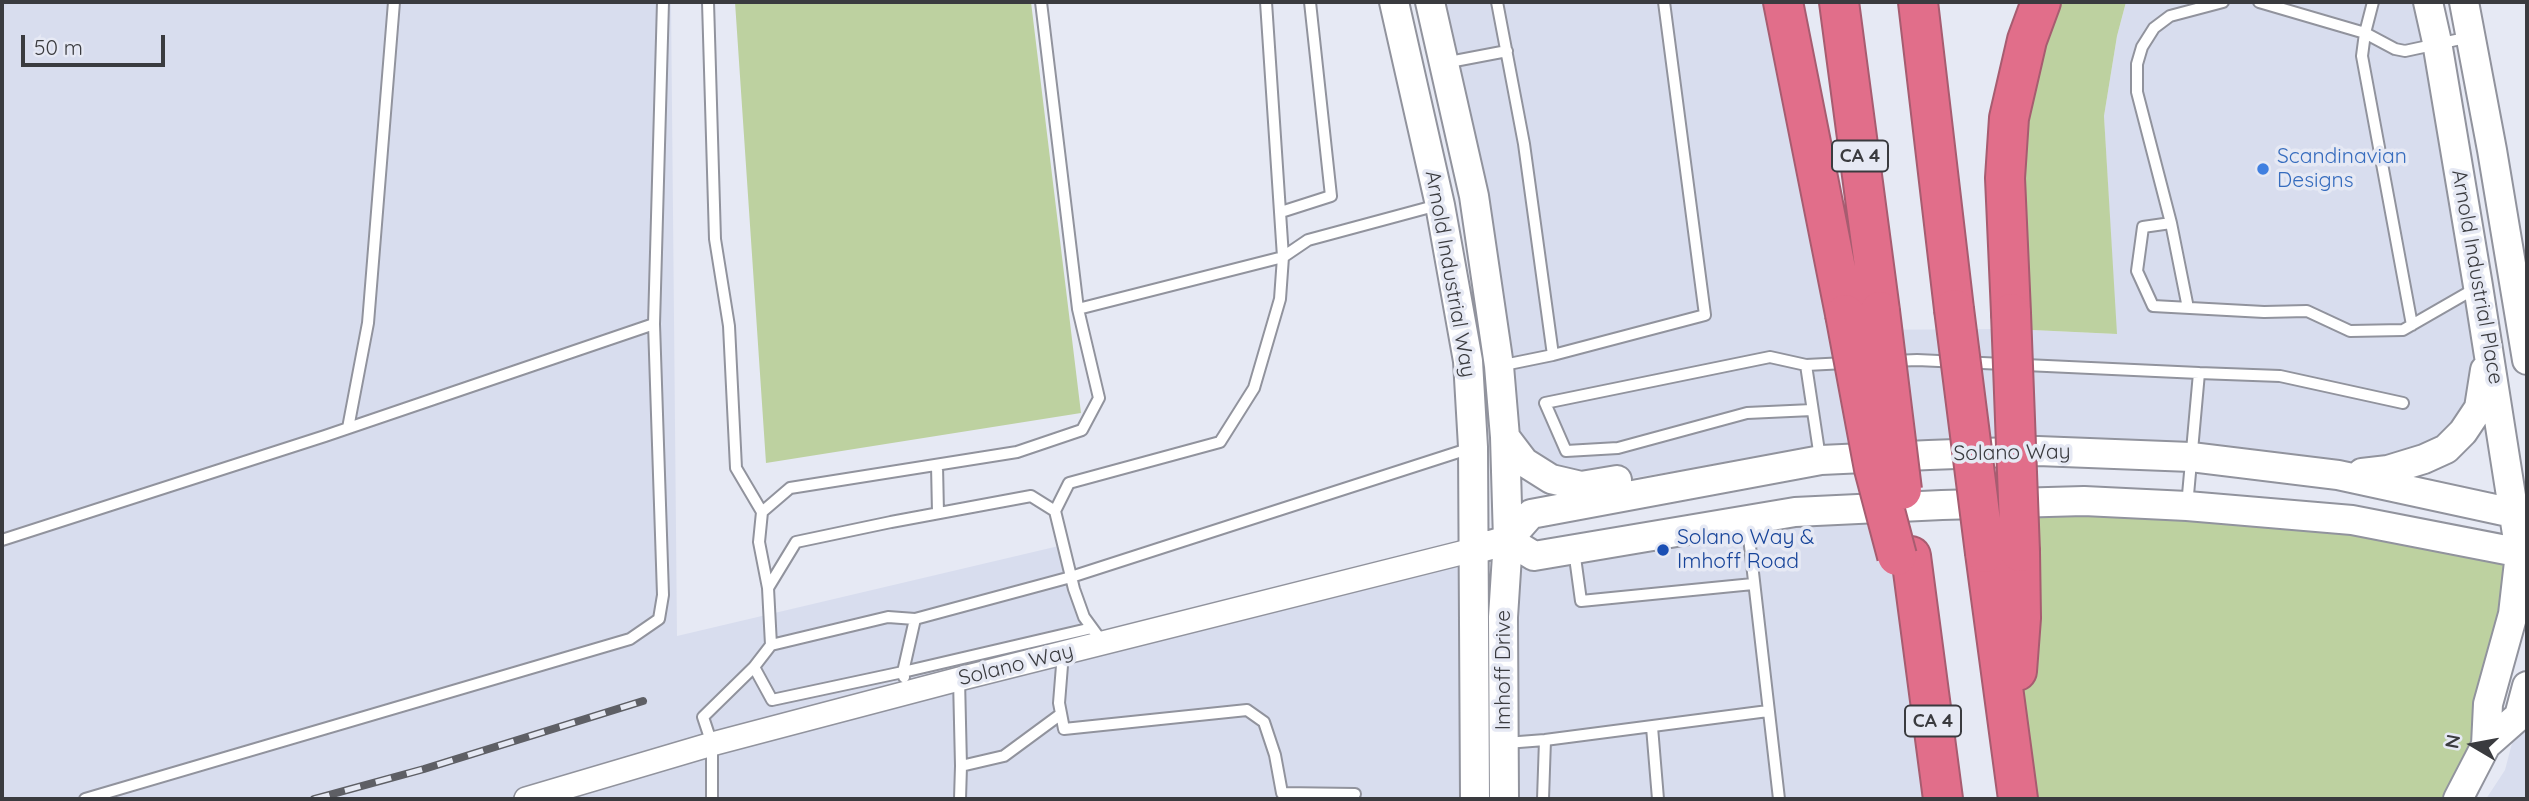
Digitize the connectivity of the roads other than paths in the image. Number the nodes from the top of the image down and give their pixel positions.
1 (394, 2) edge
2 (663, 2) edge
3 (708, 2) edge
4 (1041, 2) edge
5 (1266, 2) edge
6 (1310, 2) edge
7 (1394, 2) edge
8 (1430, 2) edge
9 (1497, 2) edge
10 (1664, 2) edge
11 (1783, 2) edge
12 (1839, 2) edge
13 (1918, 2) edge
14 (2041, 2) edge
15 (2223, 2) edge
16 (2259, 2) edge
17 (2373, 2) edge
18 (2428, 2) edge
19 (2464, 2) edge
20 (2364, 33) junction
21 (2472, 37) junction
22 (2437, 43) junction
23 (1507, 51) junction
24 (1444, 63) junction
25 (1440, 205) junction
26 (1281, 212) junction
27 (2171, 223) junction
28 (1283, 257) junction
29 (2478, 286) junction
30 (2522, 300) edge
31 (2188, 308) junction
32 (1078, 309) junction
33 (1863, 312) junction
34 (654, 324) junction
35 (2412, 325) junction
36 (2489, 350) junction
37 (1553, 355) junction
38 (2527, 360) edge
39 (1861, 362) dead end
40 (1875, 362) dead end
41 (1806, 365) junction
42 (1499, 366) junction
43 (2199, 373) junction
44 (2403, 403) dead end
45 (1812, 410) junction
46 (348, 428) junction
47 (1505, 437) junction
48 (1473, 447) junction
49 (2191, 457) junction
50 (1821, 460) junction
51 (937, 465) junction
52 (1753, 472) junction
53 (2338, 475) junction
54 (2187, 506) junction
55 (1055, 511) junction
56 (762, 512) junction
57 (938, 513) junction
58 (2521, 514) edge
59 (1747, 520) junction
60 (2, 540) edge
61 (1508, 540) junction
62 (1473, 550) junction
63 (1574, 551) junction
64 (2002, 552) junction
65 (2524, 553) edge
66 (1071, 577) junction
67 (1753, 584) junction
68 (768, 588) junction
69 (915, 619) junction
70 (1097, 635) junction
71 (771, 645) junction
72 (1063, 653) junction
73 (754, 667) junction
74 (959, 679) junction
75 (905, 683) junction
76 (2527, 686) edge
77 (772, 700) junction
78 (1768, 711) junction
79 (1061, 714) junction
80 (780, 727) junction
81 (1652, 727) junction
82 (1545, 740) junction
83 (1503, 743) junction
84 (712, 744) junction
85 (2486, 745) junction
86 (961, 765) junction
87 (1355, 794) dead end
88 (1282, 796) edge
89 (85, 799) edge
90 (526, 799) edge
91 (712, 799) edge
92 (960, 799) edge
93 (1475, 799) edge
94 (1504, 799) edge
95 (1543, 799) edge
96 (1658, 799) edge
97 (1779, 799) edge
98 (1943, 799) edge
99 (2018, 799) edge
100 (2458, 799) edge

1 - 46 lane
2 - 34 lane
3 - 56 lane
4 - 32 lane
5 - 26 lane
6 - 26 lane
7 - 25 street, Arnold Industrial Way
8 - 24 street, Arnold Industrial Way
9 - 23 lane
10 - 37 lane
11 - 33 highway
12 - 33 highway, CA 4
13 - 64 highway, bridge
14 - 64 highway, bridge
15 - 27 lane
16 - 20 lane
17 - 20 lane
18 - 22 street, Arnold Industrial Place
19 - 21 street, Arnold Industrial Place
20 - 22 lane
20 - 35 lane
21 - 22 lane
21 - 30 street, Arnold Industrial Place
22 - 29 street, Arnold Industrial Place
23 - 24 lane
23 - 37 lane
24 - 42 street, Arnold Industrial Way
25 - 28 lane
25 - 48 street, Arnold Industrial Way
26 - 28 lane
27 - 31 lane
27 - 31 lane
28 - 32 lane
28 - 55 lane
29 - 35 lane
29 - 36 street, Arnold Industrial Place
30 - 38 street, Arnold Industrial Place
31 - 35 lane
32 - 51 lane
33 - 98 highway, CA 4, bridge
34 - 46 lane
34 - 89 lane
36 - 53 street
36 - 58 street, Arnold Industrial Place
37 - 42 lane
39 - 41 lane
40 - 43 lane
41 - 45 lane
41 - 45 lane
42 - 47 street, Arnold Industrial Way
43 - 44 lane
43 - 49 lane
45 - 50 lane
46 - 60 lane
47 - 52 street
47 - 61 street, Arnold Industrial Way
48 - 62 street, Arnold Industrial Way
48 - 66 lane
49 - 50 street, Solano Way
49 - 53 street, Solano Way
49 - 54 lane
50 - 52 street, Solano Way
51 - 56 lane
51 - 57 lane
52 - 61 street, Solano Way
53 - 58 street, Solano Way
54 - 59 street
54 - 65 street
55 - 57 lane
55 - 66 lane
56 - 68 lane
57 - 68 lane
58 - 65 street, Arnold Industrial Place
59 - 63 street
59 - 67 lane
61 - 62 street, Solano Way
61 - 63 street
61 - 83 street, Imhoff Drive
62 - 70 street, Solano Way
62 - 93 street, Imhoff Drive
63 - 67 lane
64 - 99 highway
65 - 85 street, Arnold Industrial Place
66 - 69 lane
66 - 70 lane
67 - 78 lane
68 - 71 lane
69 - 71 lane
69 - 75 lane
70 - 72 street, Solano Way
70 - 75 lane
71 - 73 lane
72 - 74 street, Solano Way
72 - 79 lane
73 - 77 lane
73 - 84 lane
74 - 75 street, Solano Way
74 - 86 lane
75 - 77 lane
75 - 80 street, Solano Way
76 - 85 street
77 - 80 lane
78 - 81 lane
78 - 97 lane
79 - 86 lane
79 - 88 lane
80 - 84 street, Solano Way
81 - 82 lane
81 - 96 lane
82 - 83 lane
82 - 95 lane
83 - 94 street, Imhoff Drive
84 - 90 street, Solano Way
84 - 91 lane
85 - 100 street
86 - 92 lane
87 - 88 lane

